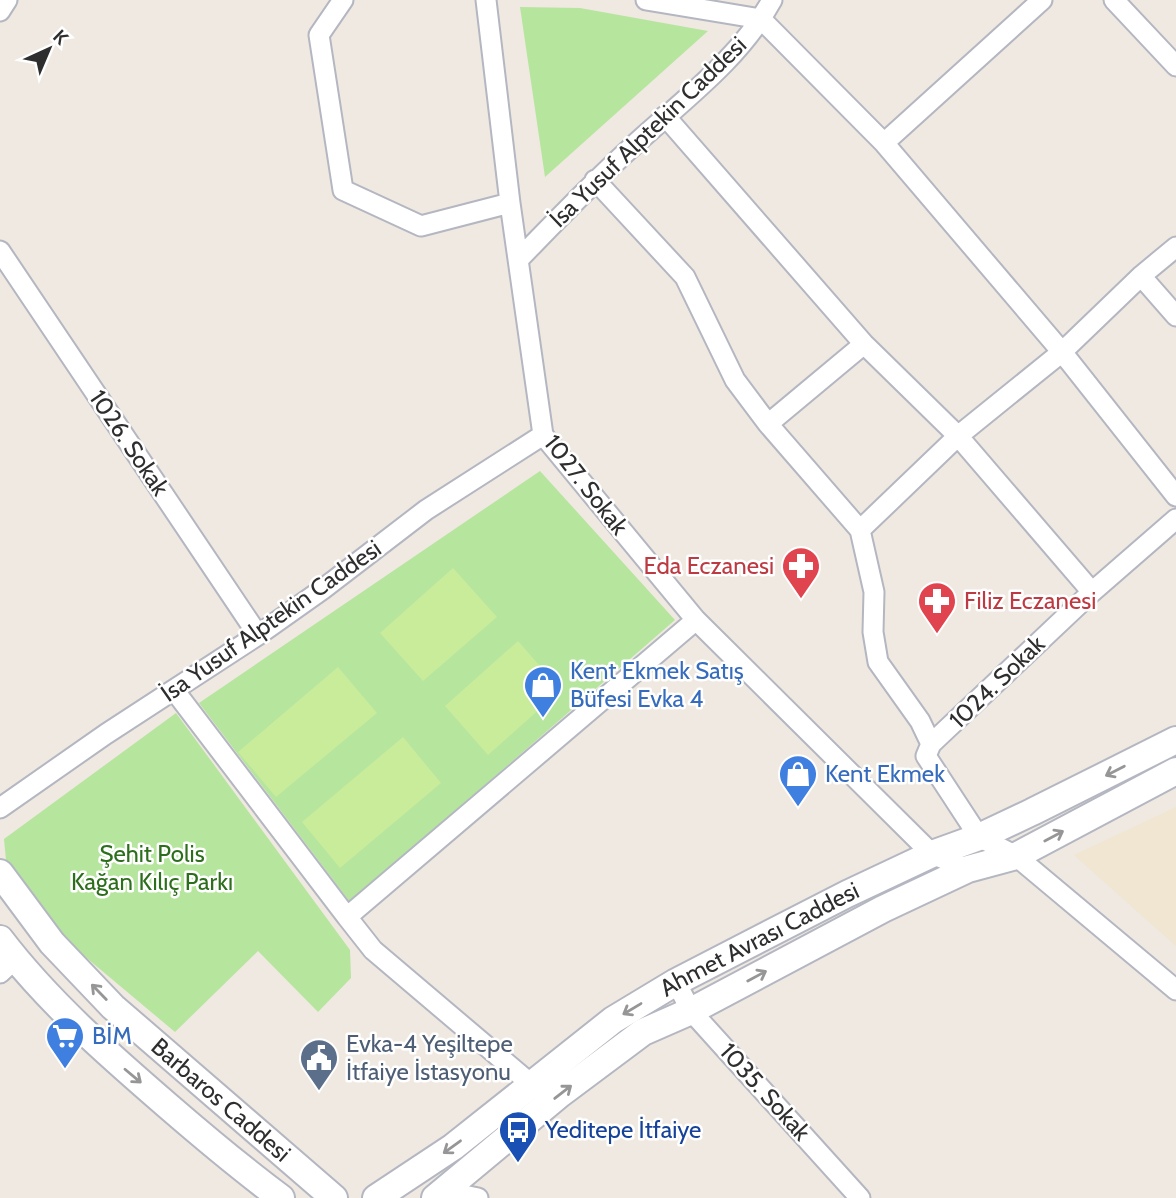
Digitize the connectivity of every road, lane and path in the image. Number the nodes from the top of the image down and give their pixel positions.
1 (7, 0) edge
2 (343, 0) edge
3 (486, 0) edge
4 (646, 0) edge
5 (772, 0) edge
6 (1042, 0) edge
7 (1114, 0) edge
8 (0, 11) edge
9 (761, 19) junction
10 (1176, 66) edge
11 (665, 116) junction
12 (884, 143) junction
13 (595, 180) junction
14 (510, 203) junction
15 (1176, 247) edge
16 (0, 251) edge
17 (519, 259) junction
18 (1141, 276) junction
19 (1176, 316) edge
20 (864, 344) junction
21 (1062, 352) junction
22 (768, 424) junction
23 (543, 435) junction
24 (958, 436) junction
25 (1176, 496) edge
26 (1176, 519) edge
27 (860, 530) junction
28 (1092, 592) junction
29 (696, 620) junction
30 (258, 635) junction
31 (174, 690) junction
32 (1176, 740) edge
33 (932, 744) junction
34 (1176, 771) edge
35 (0, 808) edge
36 (979, 837) junction
37 (932, 854) junction
38 (1016, 856) junction
39 (968, 869) junction
40 (0, 873) edge
41 (347, 917) junction
42 (5, 957) edge
43 (676, 982) junction
44 (1176, 990) edge
45 (691, 1011) junction
46 (531, 1084) junction
47 (440, 1194) edge
48 (281, 1198) edge
49 (334, 1198) edge
50 (376, 1198) edge
51 (478, 1198) edge
52 (860, 1198) edge

1 - 8 street
2 - 14 street
3 - 14 street, 1027. Sokak
4 - 9 street
5 - 9 street, İsa Yusuf Alptekin Caddesi
6 - 12 street
7 - 10 street
9 - 11 street, İsa Yusuf Alptekin Caddesi
9 - 12 street
11 - 13 street, İsa Yusuf Alptekin Caddesi
11 - 20 street
12 - 21 street
13 - 17 street, İsa Yusuf Alptekin Caddesi
13 - 22 street
14 - 17 street, 1027. Sokak
15 - 18 street
16 - 30 street, 1026. Sokak
17 - 23 street, 1027. Sokak
18 - 19 street
18 - 21 street
20 - 22 street
20 - 24 street
21 - 24 street
21 - 25 street
22 - 27 street
23 - 29 street, 1027. Sokak
23 - 30 street, İsa Yusuf Alptekin Caddesi
24 - 27 street
24 - 28 street
26 - 28 street, 1024. Sokak
27 - 33 street
28 - 33 street, 1024. Sokak
29 - 37 street, 1027. Sokak
29 - 41 street
30 - 31 street, İsa Yusuf Alptekin Caddesi
31 - 35 street, İsa Yusuf Alptekin Caddesi
31 - 41 street
32 -> 36 main road, Ahmet Avrası Caddesi
33 - 36 street, 1024. Sokak
38 -> 34 main road, Ahmet Avrası Caddesi
36 - 37 main road, Ahmet Avrası Caddesi
36 - 38 street
37 - 39 street, 1027. Sokak
37 - 43 main road, Ahmet Avrası Caddesi
38 - 39 main road, Ahmet Avrası Caddesi
38 - 44 street
45 -> 39 main road, Ahmet Avrası Caddesi
49 -> 40 main road, Barbaros Caddesi
41 - 46 street
42 -> 48 main road, Barbaros Caddesi
43 - 45 street, 1035. Sokak
43 -> 46 main road, Ahmet Avrası Caddesi
47 -> 45 main road, Ahmet Avrası Caddesi
45 - 52 street, 1035. Sokak
46 -> 50 main road, Ahmet Avrası Caddesi
47 - 51 street

